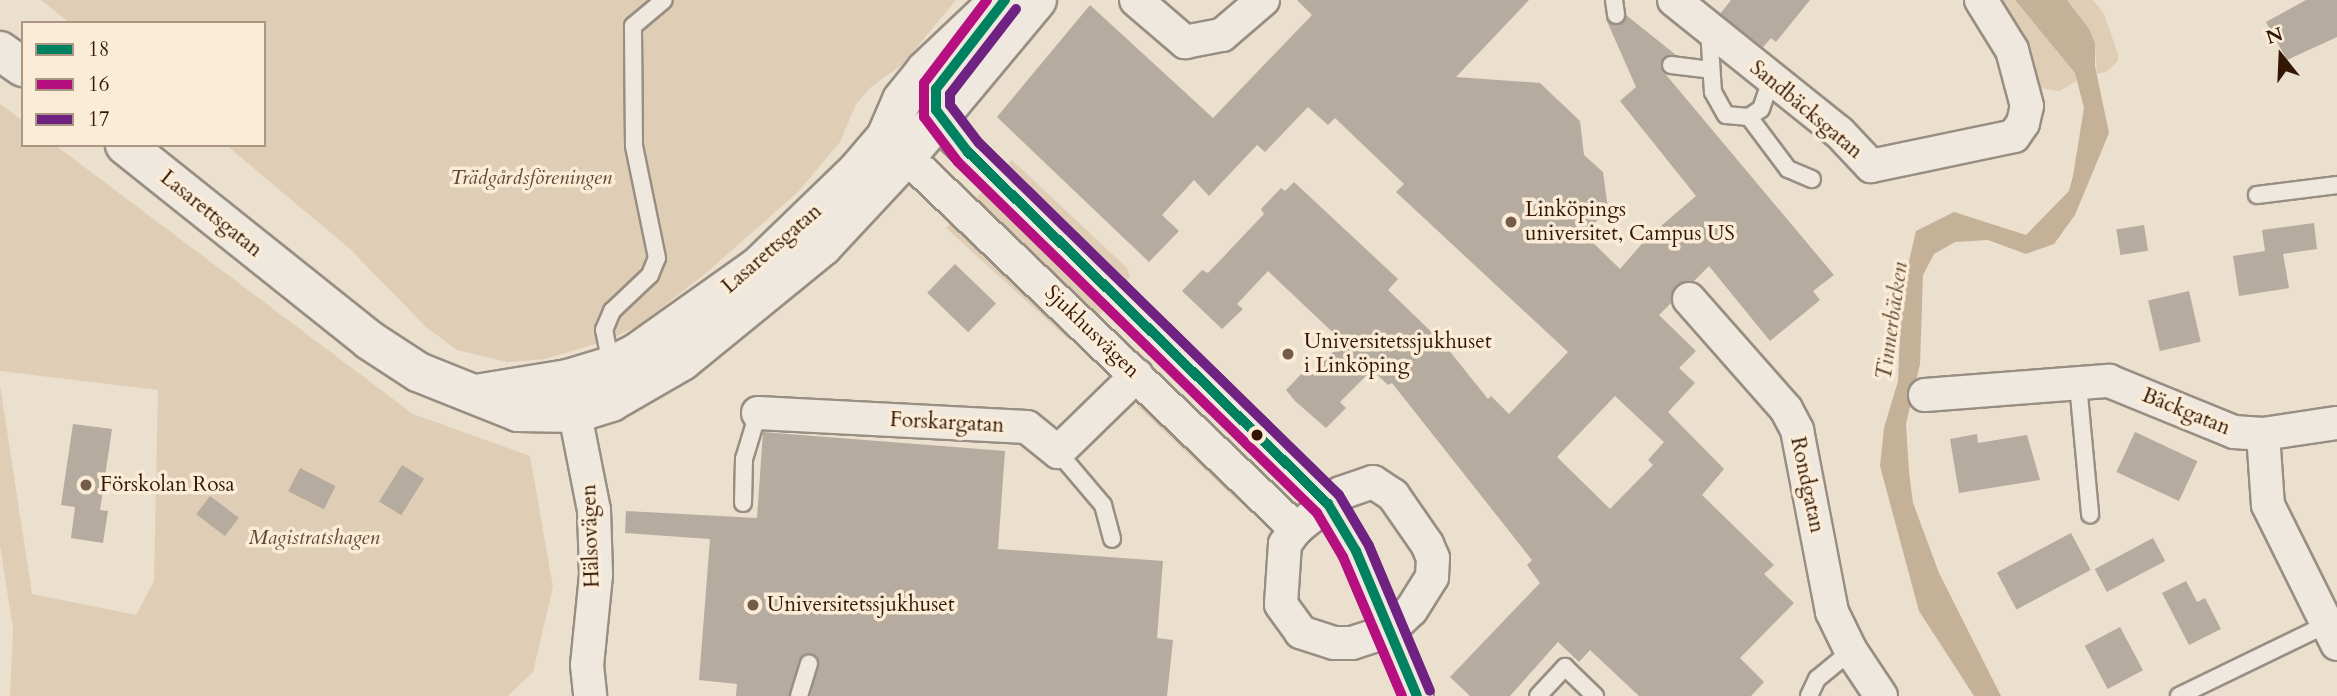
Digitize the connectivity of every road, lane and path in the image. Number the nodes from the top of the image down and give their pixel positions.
1 (664, 0) edge
2 (1003, 0) edge
3 (1037, 0) edge
4 (1136, 0) edge
5 (1674, 0) edge
6 (1980, 0) edge
7 (1255, 7) edge
8 (1709, 29) junction
9 (0, 51) edge
10 (1671, 65) dead end
11 (21, 66) edge
12 (1709, 70) junction
13 (1771, 80) junction
14 (940, 117) junction
15 (1749, 117) junction
16 (128, 147) edge
17 (896, 147) junction
18 (1812, 179) dead end
19 (2337, 185) edge
20 (2257, 195) dead end
21 (1689, 299) dead end
22 (611, 366) junction
23 (1137, 374) junction
24 (2078, 384) junction
25 (1925, 395) dead end
26 (572, 396) junction
27 (758, 413) joint
28 (2337, 423) edge
29 (2263, 434) junction
30 (1058, 452) junction
31 (743, 503) dead end
32 (1328, 504) junction
33 (2090, 514) dead end
34 (1296, 529) junction
35 (1112, 539) dead end
36 (1389, 631) junction
37 (2332, 634) edge
38 (1851, 651) junction
39 (809, 664) dead end
40 (590, 696) edge
41 (799, 696) edge
42 (1417, 696) edge
43 (1538, 696) edge
44 (1595, 696) edge
45 (1809, 696) edge
46 (1881, 696) edge
47 (2179, 696) edge

1 - 22 lane
2 - 14 street, Lasarettsgatan
2 - 17 main road, Lasarettsgatan
3 - 14 main road, Lasarettsgatan
4 - 7 street
5 - 8 street, Sandbäcksgatan
6 - 13 street, Sandbäcksgatan
8 - 12 lane
8 - 13 street, Sandbäcksgatan
9 - 11 main road
10 - 12 lane
12 - 15 lane
13 - 15 lane
14 - 17 main road, Lasarettsgatan
14 - 32 street, Sjukhusvägen
15 - 18 lane
16 - 26 main road, Lasarettsgatan
17 - 22 main road, Lasarettsgatan
17 - 23 street, Sjukhusvägen
17 - 26 main road, Lasarettsgatan
19 - 20 lane
21 - 38 street, Rondgatan
22 - 26 main road, Lasarettsgatan
23 - 30 street
23 - 34 street, Sjukhusvägen
24 - 25 street, Bäckgatan
24 - 29 street, Bäckgatan
24 - 33 lane
26 - 40 street, Hälsovägen
27 - 30 street, Forskargatan
27 - 31 lane
28 - 29 street, Bäckgatan
29 - 37 street
30 - 35 lane
32 - 34 street
32 - 36 street, Sjukhusvägen
32 - 36 street
34 - 36 street
36 - 42 street, Sjukhusvägen
37 - 47 lane
38 - 45 lane
38 - 46 street, Rondgatan
39 - 41 lane
43 - 44 lane

